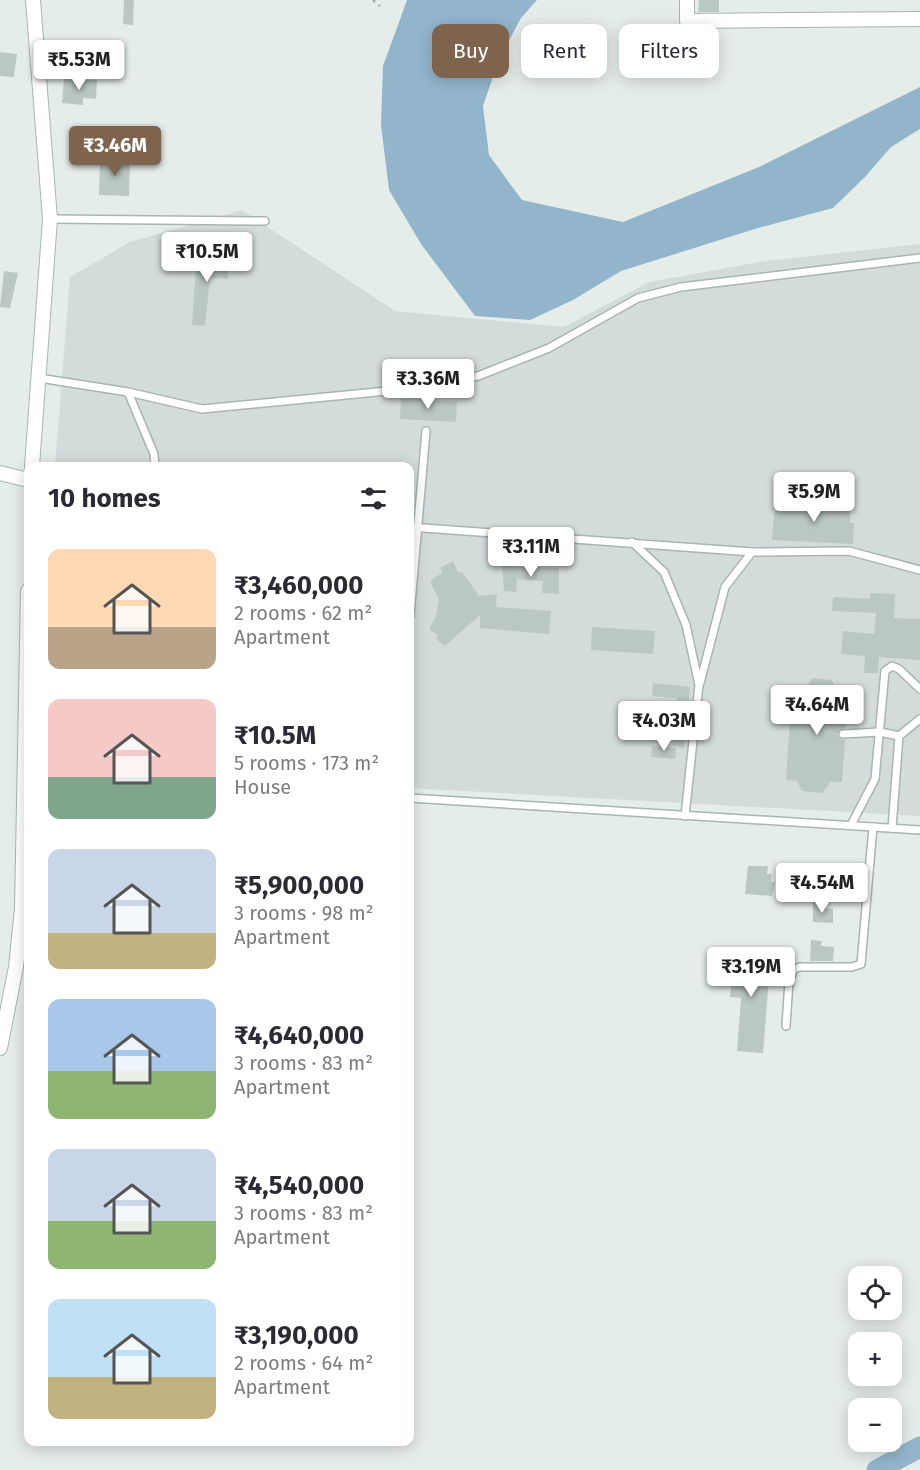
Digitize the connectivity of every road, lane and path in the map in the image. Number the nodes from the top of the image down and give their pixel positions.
1 (33, 0) edge
2 (373, 0) edge
3 (687, 0) edge
4 (380, 6) dead end
5 (920, 19) edge
6 (50, 219) junction
7 (265, 221) dead end
8 (920, 258) edge
9 (39, 378) junction
10 (128, 392) junction
11 (426, 431) dead end
12 (32, 462) edge
13 (155, 462) edge
14 (0, 473) edge
15 (24, 479) edge
16 (414, 520) edge
17 (414, 527) edge
18 (632, 542) junction
19 (752, 552) junction
20 (920, 570) edge
21 (699, 685) junction
22 (920, 689) edge
23 (920, 719) edge
24 (880, 732) junction
25 (843, 734) dead end
26 (899, 736) junction
27 (414, 798) edge
28 (685, 816) junction
29 (851, 825) junction
30 (873, 827) junction
31 (892, 828) junction
32 (920, 830) edge
33 (24, 945) edge
34 (786, 1026) dead end
35 (0, 1048) edge

1 - 6 street
2 - 4 path
3 - 5 street
6 - 7 lane
6 - 9 street
8 - 10 lane
9 - 10 lane
9 - 12 street
10 - 13 lane
11 - 16 lane
14 - 15 street
17 - 18 lane
18 - 19 lane
18 - 21 lane
19 - 20 lane
19 - 21 lane
21 - 28 lane
22 - 24 lane
23 - 26 lane
24 - 25 lane
24 - 26 lane
24 - 29 lane
26 - 31 lane
27 - 28 lane
28 - 29 lane
29 - 30 lane
30 - 31 lane
30 - 34 lane
31 - 32 lane
33 - 35 street

